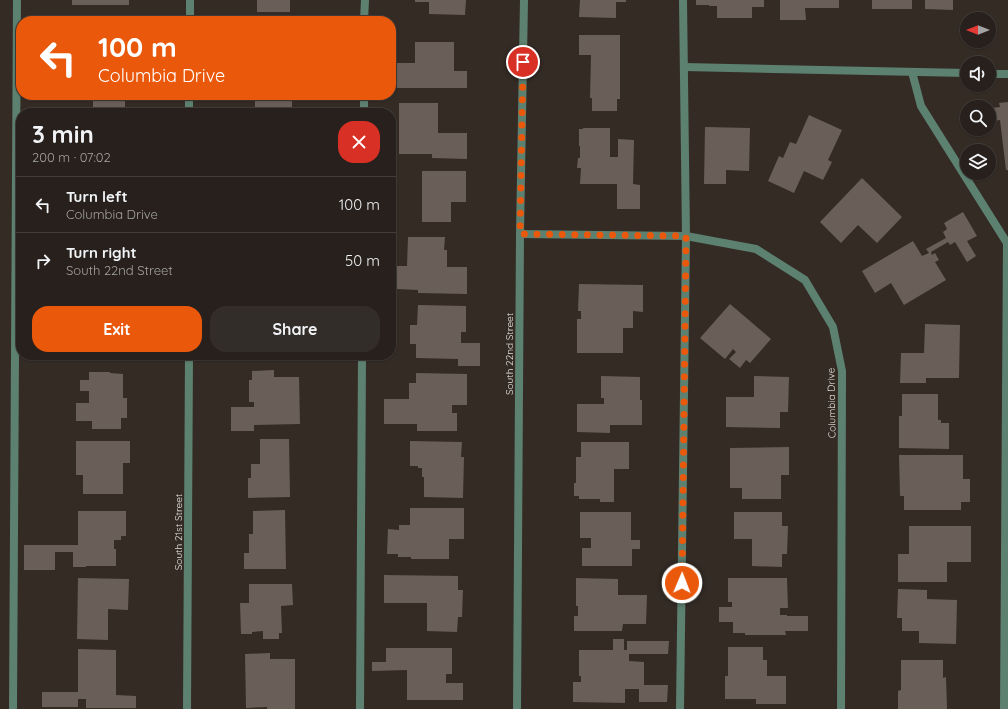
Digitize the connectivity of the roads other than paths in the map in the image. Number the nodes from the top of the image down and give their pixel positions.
1 (17, 0) edge
2 (190, 0) edge
3 (364, 0) edge
4 (524, 0) edge
5 (683, 0) edge
6 (17, 16) edge
7 (190, 16) edge
8 (364, 16) edge
9 (684, 67) junction
10 (912, 72) junction
11 (960, 73) edge
12 (996, 74) edge
13 (1008, 74) edge
14 (16, 177) edge
15 (520, 234) junction
16 (686, 236) junction
17 (189, 360) edge
18 (362, 360) edge
19 (13, 709) edge
20 (187, 709) edge
21 (360, 709) edge
22 (517, 709) edge
23 (680, 709) edge
24 (841, 709) edge
25 (1004, 709) edge

1 - 6 street
2 - 7 street
3 - 8 street
4 - 15 street, South 22nd Street
5 - 9 street
9 - 10 street
9 - 16 street
10 - 11 street
10 - 25 street
12 - 13 street
14 - 19 street
15 - 16 street, Columbia Drive
15 - 22 street, South 22nd Street
16 - 23 street
16 - 24 street, Columbia Drive
17 - 20 street, South 21st Street
18 - 21 street

